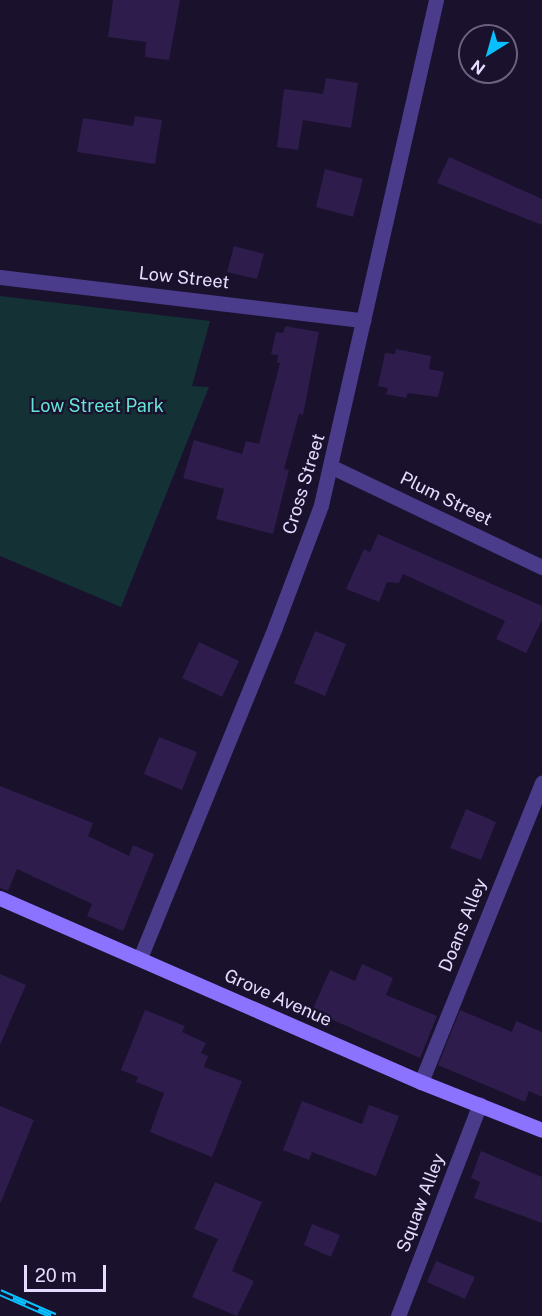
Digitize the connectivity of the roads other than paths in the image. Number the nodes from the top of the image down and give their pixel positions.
1 (436, 0) edge
2 (0, 277) edge
3 (363, 320) junction
4 (332, 467) junction
5 (542, 567) edge
6 (542, 782) edge
7 (0, 898) edge
8 (140, 958) junction
9 (421, 1082) junction
10 (480, 1104) junction
11 (542, 1130) edge
12 (398, 1316) edge

1 - 3 street, Cross Street
2 - 3 street, Low Street
3 - 4 street, Cross Street
4 - 5 street, Plum Street
4 - 8 street, Cross Street
6 - 9 street, Doans Alley
7 - 8 main road, Grove Avenue
8 - 9 main road, Grove Avenue
9 - 10 main road, Grove Avenue
10 - 11 main road, Grove Avenue
10 - 12 street, Squaw Alley

